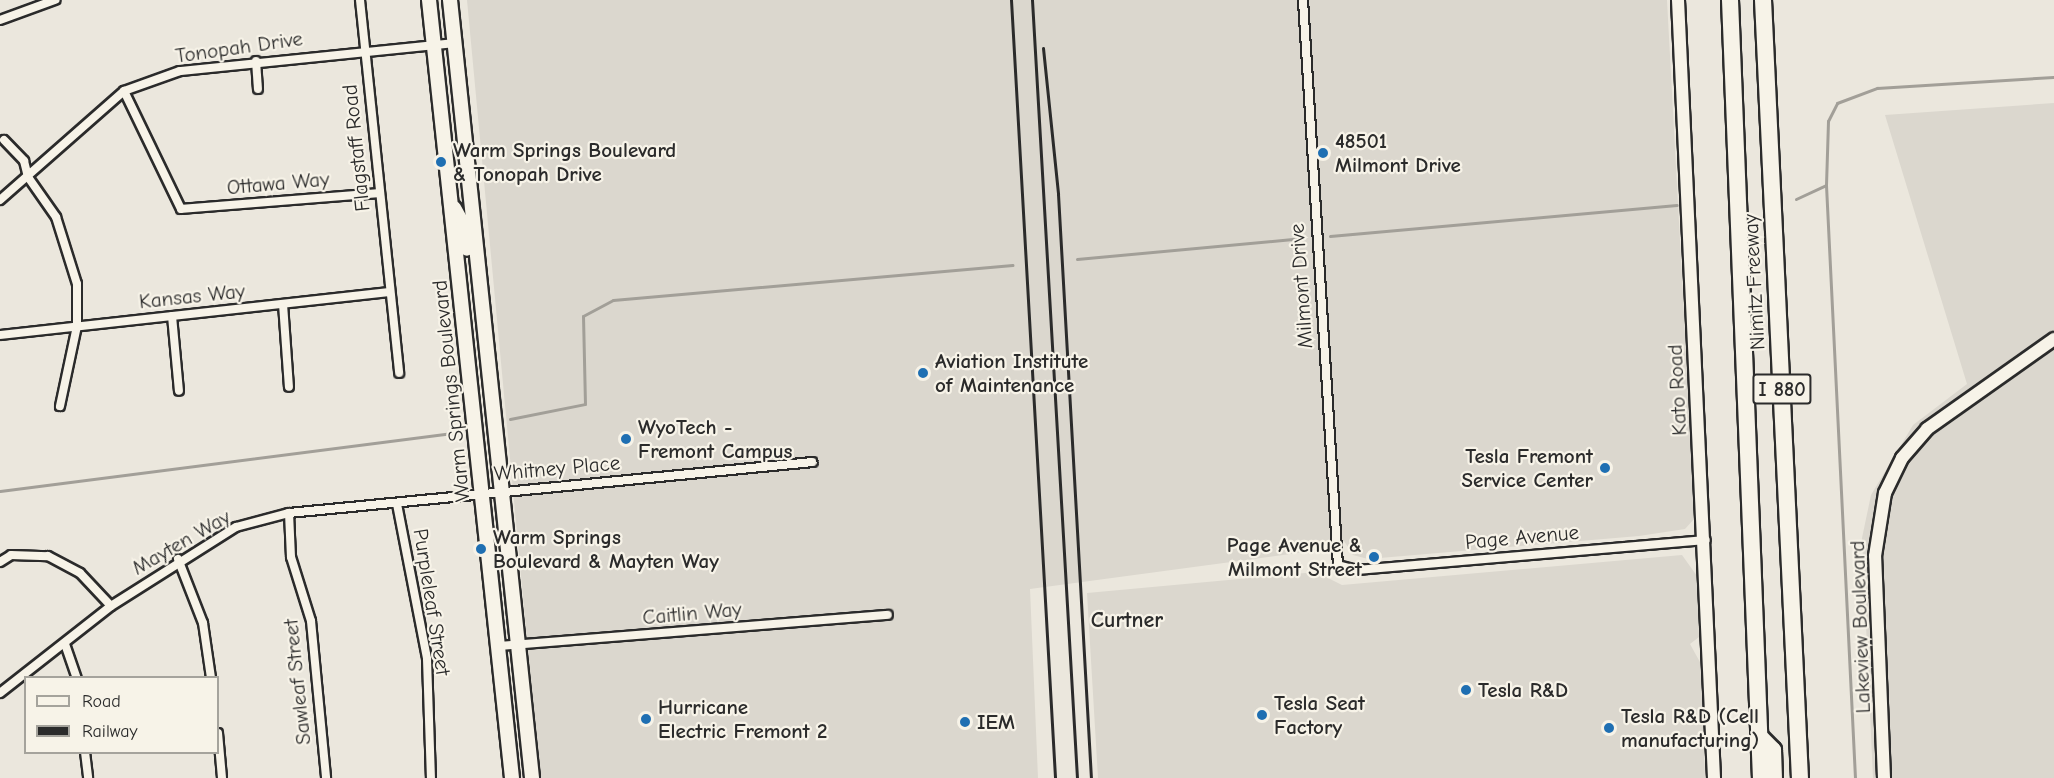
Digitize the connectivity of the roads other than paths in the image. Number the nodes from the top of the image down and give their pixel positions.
1 (55, 0) edge
2 (360, 0) edge
3 (429, 0) edge
4 (450, 0) edge
5 (1303, 0) edge
6 (1678, 0) edge
7 (1730, 0) edge
8 (1763, 0) edge
9 (0, 20) edge
10 (454, 43) junction
11 (434, 45) junction
12 (365, 50) junction
13 (256, 61) junction
14 (258, 89) dead end
15 (124, 91) junction
16 (4, 140) dead end
17 (28, 177) junction
18 (379, 193) junction
19 (0, 200) edge
20 (451, 204) junction
21 (480, 284) junction
22 (388, 292) junction
23 (283, 304) junction
24 (172, 316) junction
25 (77, 326) junction
26 (0, 335) edge
27 (2054, 339) edge
28 (399, 373) dead end
29 (289, 387) dead end
30 (179, 391) dead end
31 (60, 406) dead end
32 (813, 462) dead end
33 (503, 491) junction
34 (484, 493) junction
35 (397, 504) junction
36 (289, 513) junction
37 (1706, 540) junction
38 (178, 559) junction
39 (0, 562) edge
40 (1342, 567) joint
41 (111, 606) junction
42 (888, 615) dead end
43 (65, 644) junction
44 (518, 645) junction
45 (500, 646) junction
46 (76, 676) edge
47 (211, 676) edge
48 (0, 693) edge
49 (1759, 736) junction
50 (219, 744) edge
51 (86, 754) edge
52 (88, 778) edge
53 (222, 778) edge
54 (326, 778) edge
55 (431, 778) edge
56 (512, 778) edge
57 (532, 778) edge
58 (1714, 778) edge
59 (1761, 778) edge
60 (1774, 778) edge
61 (1800, 778) edge
62 (1884, 778) edge

1 - 9 street
2 - 12 street, Flagstaff Road
3 - 11 main road, Warm Springs Boulevard
4 - 10 main road, Warm Springs Boulevard
5 - 40 street, Milmont Drive
6 - 37 street, Kato Road
7 - 49 highway, Nimitz Freeway / I 880
8 - 61 highway, Nimitz Freeway / I 880
10 - 11 street, Tonopah Drive
10 - 21 main road, Warm Springs Boulevard
11 - 12 street, Tonopah Drive
11 - 20 main road, Warm Springs Boulevard
12 - 13 street, Tonopah Drive
12 - 18 street, Flagstaff Road
13 - 14 street
13 - 15 street, Tonopah Drive
15 - 17 street, Tonopah Drive
15 - 18 street, Ottawa Way
16 - 17 street
17 - 19 street, Tonopah Drive
17 - 25 street
18 - 22 street, Flagstaff Road
20 - 21 main road
20 - 34 main road, Warm Springs Boulevard
21 - 33 main road, Warm Springs Boulevard
22 - 23 street, Kansas Way
22 - 28 street, Flagstaff Road
23 - 24 street, Kansas Way
23 - 29 street
24 - 25 street, Kansas Way
24 - 30 street
25 - 26 street, Kansas Way
25 - 31 street
27 - 62 street, Lakeview Boulevard
32 - 33 street, Whitney Place
33 - 34 street, Whitney Place
33 - 44 main road, Warm Springs Boulevard
34 - 35 street, Mayten Way
34 - 45 main road, Warm Springs Boulevard
35 - 36 street, Mayten Way
35 - 55 street, Purpleleaf Street
36 - 38 street, Mayten Way
36 - 54 street, Sawleaf Street
37 - 40 street, Page Avenue
37 - 58 street, Kato Road
38 - 41 street, Mayten Way
38 - 47 street
39 - 41 street
41 - 43 street, Mayten Way
42 - 44 street, Caitlin Way
43 - 46 street
43 - 48 street, Mayten Way
44 - 45 street, Caitlin Way
44 - 57 main road, Warm Springs Boulevard
45 - 56 main road, Warm Springs Boulevard
49 - 59 highway, Nimitz Freeway / I 880
49 - 60 highway, I 880
50 - 53 street
51 - 52 street

